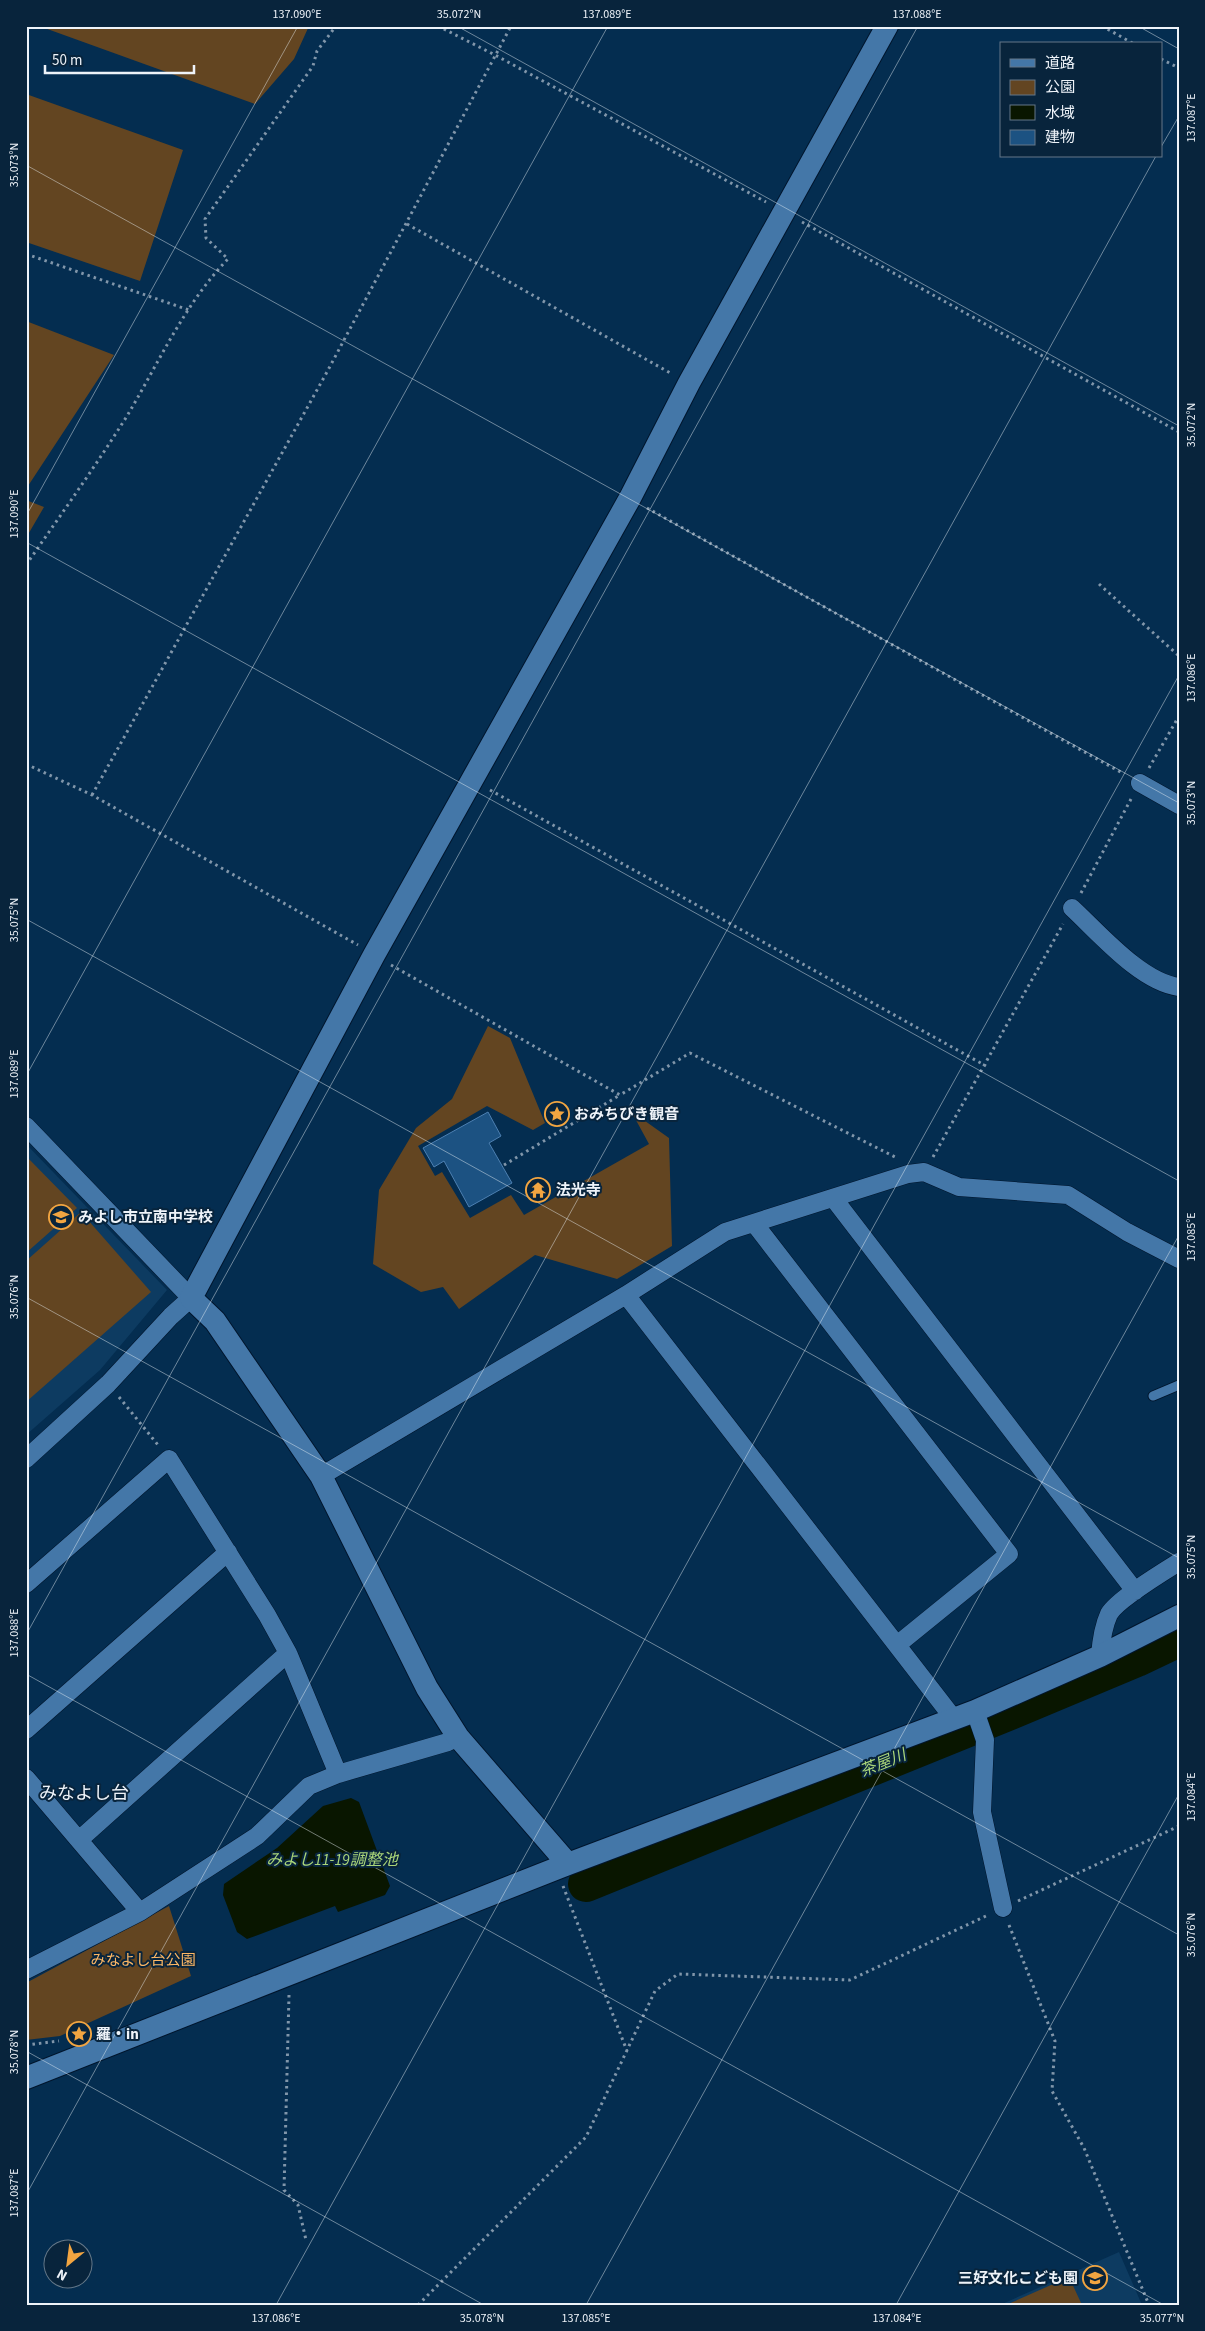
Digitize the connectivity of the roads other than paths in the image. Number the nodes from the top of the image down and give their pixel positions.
1 (887, 26) edge
2 (1140, 783) road end
3 (1179, 805) edge
4 (1072, 908) road end
5 (1179, 987) edge
6 (26, 1126) edge
7 (834, 1199) junction
8 (754, 1223) junction
9 (1179, 1259) edge
10 (626, 1295) junction
11 (191, 1298) junction
12 (1179, 1385) edge
13 (1153, 1396) dead end
14 (26, 1460) edge
15 (321, 1476) junction
16 (228, 1552) junction
17 (1179, 1562) edge
18 (26, 1584) edge
19 (1135, 1591) junction
20 (1179, 1616) edge
21 (897, 1645) junction
22 (288, 1654) junction
23 (1100, 1656) junction
24 (954, 1719) junction
25 (979, 1721) junction
26 (26, 1730) edge
27 (458, 1737) junction
28 (338, 1774) junction
29 (26, 1778) edge
30 (79, 1840) junction
31 (562, 1867) junction
32 (1003, 1908) road end
33 (140, 1912) junction
34 (28, 1964) edge
35 (26, 2078) edge

1 - 11 street
2 - 3 street
4 - 5 street
6 - 11 street
7 - 8 street
7 - 9 street
7 - 19 street
8 - 10 street
8 - 21 street
10 - 15 street
10 - 21 street
11 - 14 street
11 - 15 street
12 - 13 lane
15 - 27 street
16 - 18 street
16 - 22 street
16 - 26 street
17 - 19 street
19 - 23 street
20 - 23 street
21 - 24 street
22 - 28 street
22 - 30 street
23 - 25 street
24 - 25 street
24 - 31 street
25 - 32 street
27 - 28 street
27 - 31 street
28 - 33 street
29 - 30 street
30 - 33 street
31 - 35 street
33 - 34 street

